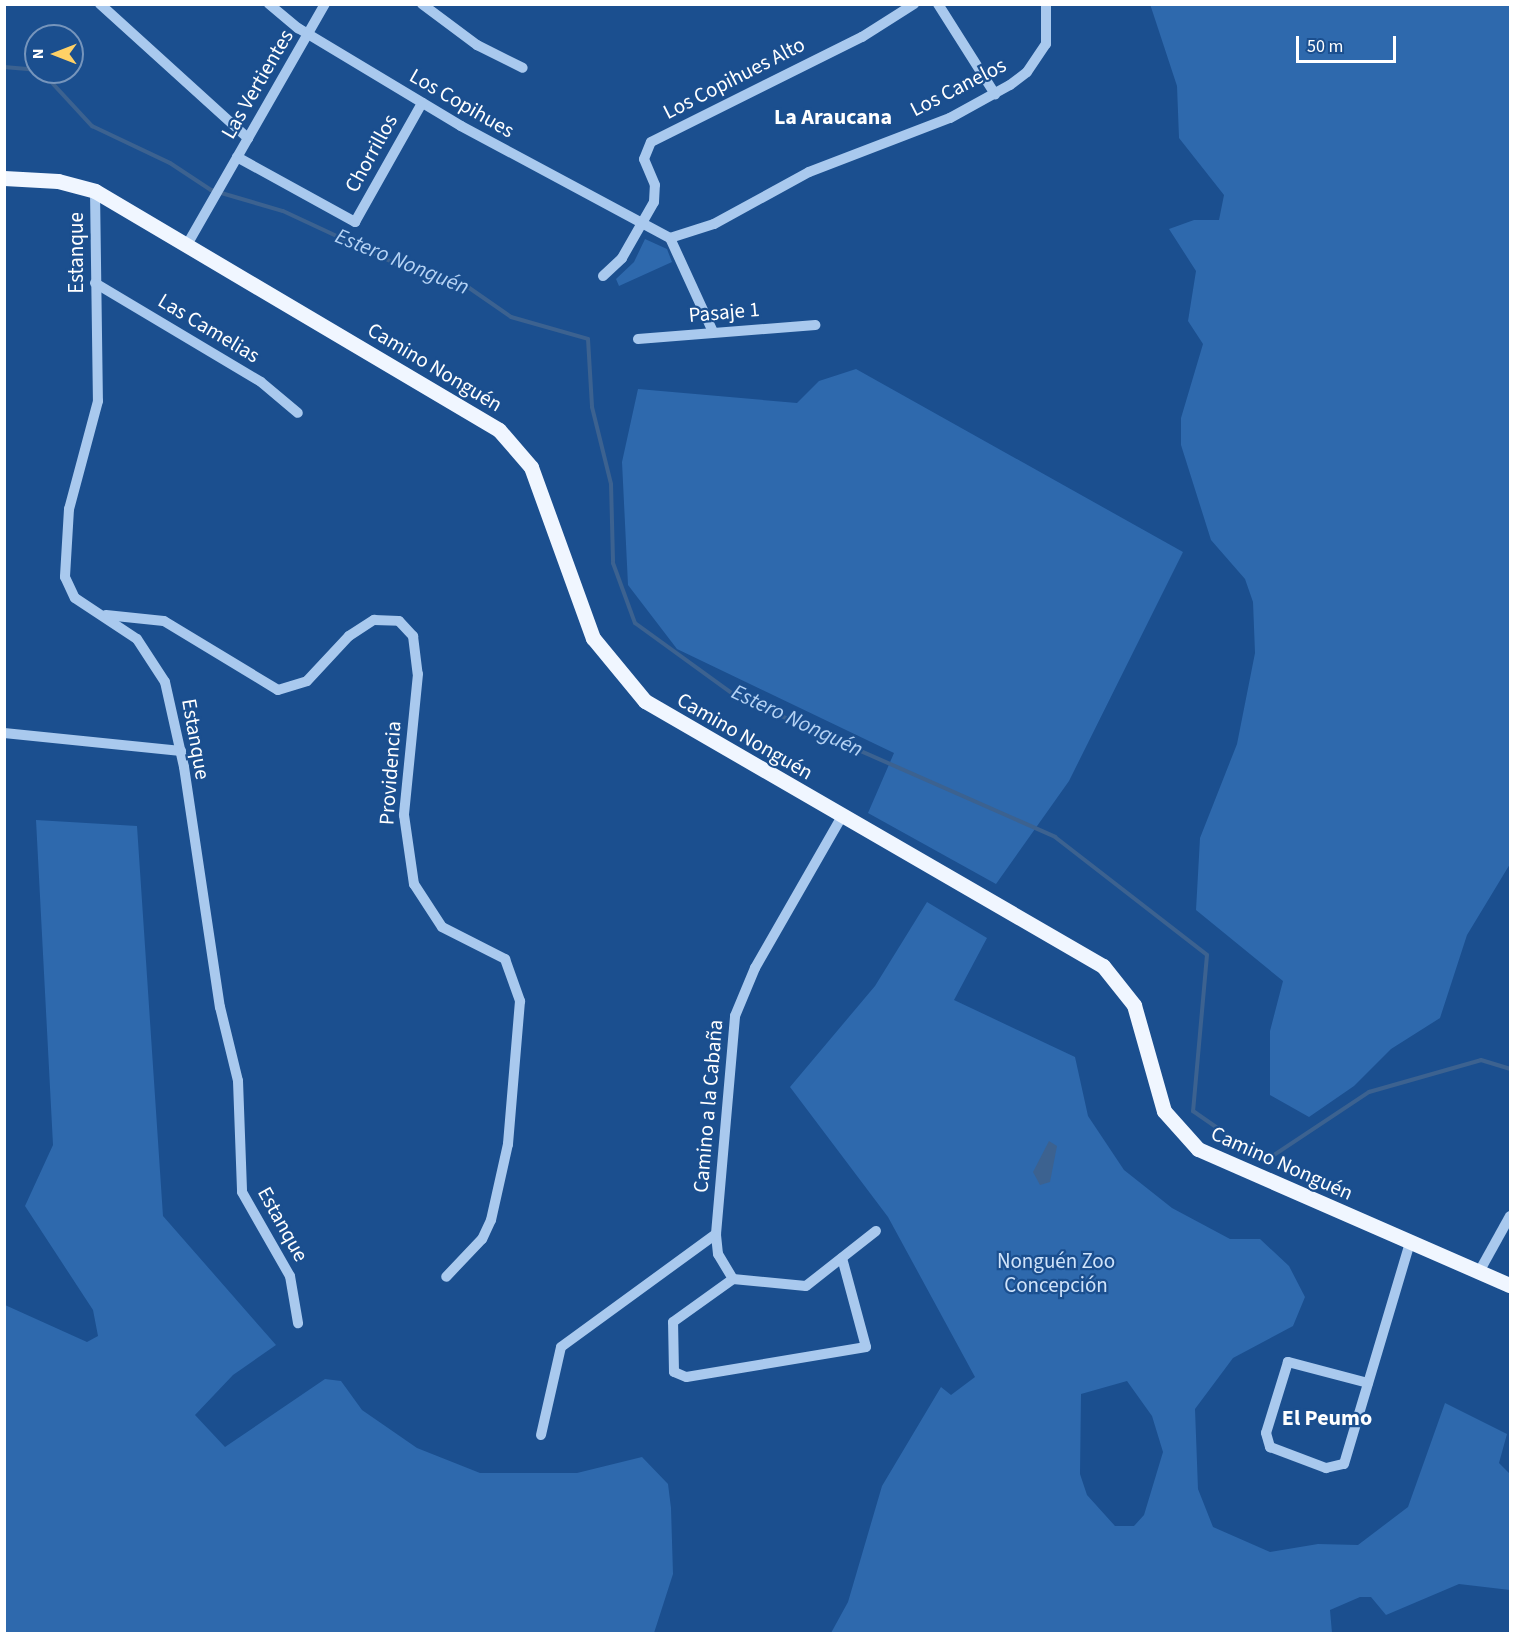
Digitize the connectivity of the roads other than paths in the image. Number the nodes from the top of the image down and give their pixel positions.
1 (100, 4) edge
2 (269, 4) edge
3 (325, 4) edge
4 (422, 4) edge
5 (914, 4) edge
6 (938, 4) edge
7 (1046, 4) edge
8 (308, 34) junction
9 (523, 68) dead end
10 (995, 94) junction
11 (422, 103) junction
12 (248, 138) junction
13 (237, 157) junction
14 (4, 178) edge
15 (95, 191) junction
16 (641, 225) junction
17 (670, 238) junction
18 (188, 243) junction
19 (603, 276) dead end
20 (94, 283) junction
21 (814, 325) dead end
22 (713, 332) junction
23 (638, 339) dead end
24 (298, 413) dead end
25 (106, 615) junction
26 (4, 733) edge
27 (181, 751) junction
28 (842, 816) junction
29 (1510, 1216) edge
30 (876, 1231) dead end
31 (716, 1233) junction
32 (1410, 1243) junction
33 (842, 1258) junction
34 (1479, 1272) junction
35 (446, 1277) dead end
36 (733, 1279) junction
37 (1510, 1285) edge
38 (298, 1323) dead end
39 (1368, 1383) junction
40 (541, 1435) dead end

1 - 12 street
2 - 8 street, Los Copihues
3 - 8 street, Las Vertientes
4 - 9 street
5 - 16 street, Los Copihues Alto
6 - 10 street
7 - 10 street, Los Canelos
8 - 11 street, Los Copihues
8 - 12 street, Las Vertientes
10 - 17 street, Los Canelos
11 - 13 street, Chorrillos
11 - 16 street, Los Copihues
12 - 13 street, Las Vertientes
13 - 18 street, Las Vertientes
14 - 15 main road, Camino Nonguén
15 - 18 main road, Camino Nonguén
15 - 20 street, Estanque
16 - 17 street
16 - 19 street, Los Copihues Alto
17 - 22 street
18 - 28 main road, Camino Nonguén
20 - 24 street, Las Camelias
20 - 25 street, Estanque
21 - 22 street, Pasaje 1
22 - 23 street, Pasaje 1
25 - 27 street, Estanque
25 - 35 street, Providencia
26 - 27 street
27 - 38 street, Estanque
28 - 31 street, Camino a la Cabaña
28 - 32 main road, Camino Nonguén
29 - 34 street
30 - 33 street
31 - 36 street, Camino a la Cabaña
31 - 40 street
32 - 34 main road, Camino Nonguén
32 - 39 street
33 - 36 street
33 - 36 street
34 - 37 main road, Camino Nonguén
39 - 39 street

